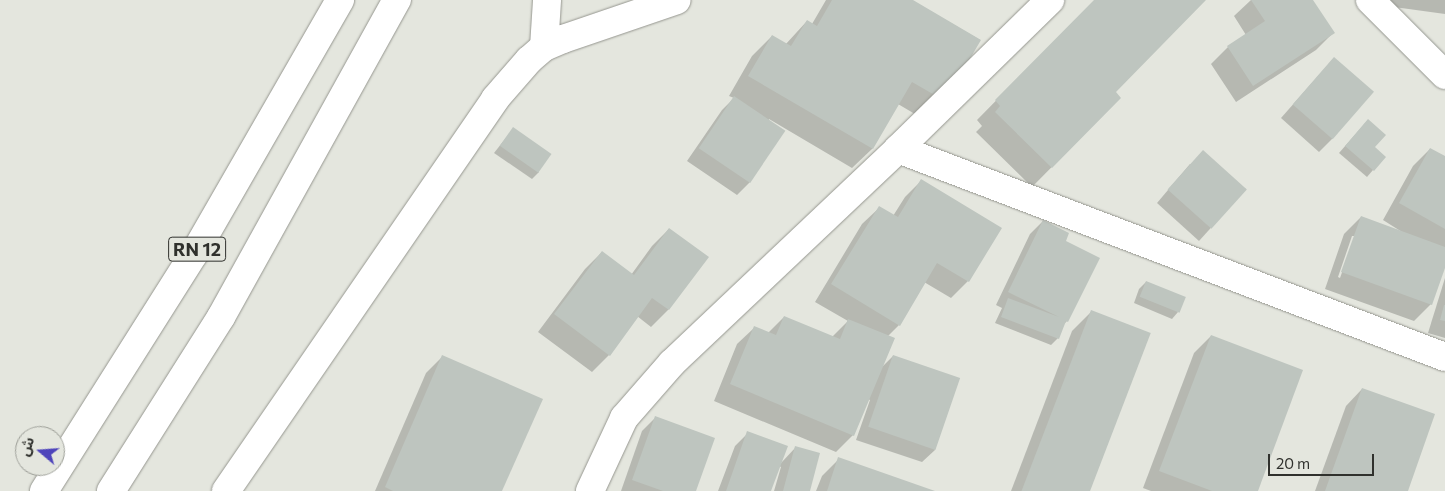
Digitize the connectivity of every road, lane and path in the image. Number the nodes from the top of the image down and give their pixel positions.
1 (340, 0) edge
2 (397, 0) edge
3 (547, 0) edge
4 (676, 0) edge
5 (1050, 0) edge
6 (1370, 0) edge
7 (544, 47) junction
8 (1445, 75) edge
9 (898, 149) junction
10 (1445, 357) edge
11 (44, 491) edge
12 (111, 491) edge
13 (226, 491) edge
14 (590, 491) edge

1 - 11 main road, RN 12
2 - 12 main road, RN 12
3 - 7 main road
4 - 7 main road
5 - 9 main road
6 - 8 main road
7 - 13 main road
9 - 10 main road
9 - 14 main road

